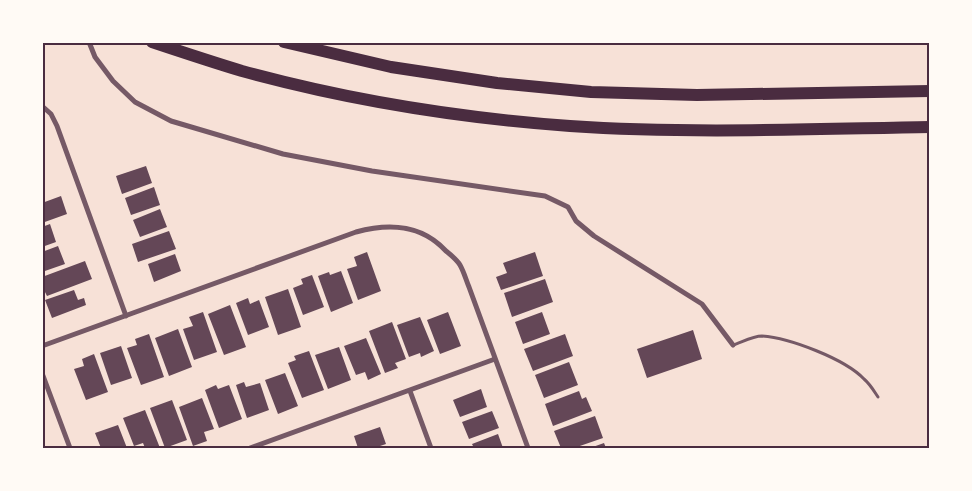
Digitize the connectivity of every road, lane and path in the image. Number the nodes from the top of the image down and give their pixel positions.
1 (90, 42) edge
2 (152, 42) edge
3 (284, 42) edge
4 (930, 91) edge
5 (42, 106) edge
6 (930, 127) edge
7 (126, 316) junction
8 (733, 345) joint
9 (42, 346) edge
10 (496, 359) junction
11 (42, 372) edge
12 (410, 390) junction
13 (878, 397) dead end
14 (70, 448) edge
15 (250, 448) edge
16 (431, 448) edge
17 (528, 448) edge

1 - 8 street
2 - 6 highway
3 - 4 highway
5 - 7 street
7 - 9 street
7 - 10 street
8 - 13 lane
10 - 12 street
10 - 17 street
11 - 14 street
12 - 15 street
12 - 16 street

